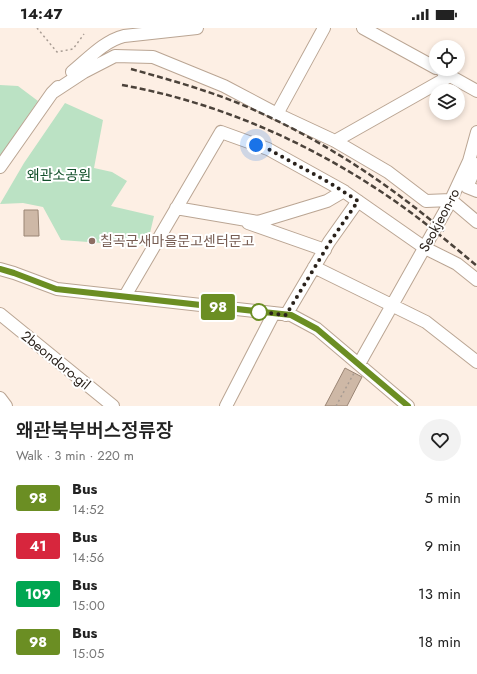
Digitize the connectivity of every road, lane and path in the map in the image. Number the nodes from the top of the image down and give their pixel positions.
1 (37, 28) edge
2 (197, 28) edge
3 (324, 28) edge
4 (365, 29) edge
5 (116, 33) edge
6 (84, 34) dead end
7 (429, 65) edge
8 (450, 76) joint
9 (477, 91) edge
10 (52, 93) junction
11 (276, 114) junction
12 (477, 132) edge
13 (335, 141) junction
14 (477, 164) edge
15 (0, 167) edge
16 (344, 191) junction
17 (477, 191) edge
18 (451, 200) junction
19 (358, 201) junction
20 (176, 208) junction
21 (233, 218) junction
22 (477, 222) edge
23 (425, 248) junction
24 (324, 250) junction
25 (314, 267) junction
26 (0, 269) edge
27 (477, 280) edge
28 (125, 296) junction
29 (393, 305) junction
30 (0, 314) edge
31 (280, 314) junction
32 (477, 362) edge
33 (359, 364) junction
34 (0, 398) edge
35 (6, 406) edge
36 (113, 406) edge
37 (226, 406) edge
38 (336, 406) edge
39 (408, 406) edge

1 - 6 path
2 - 5 street
3 - 11 street
4 - 7 street
5 - 10 street
8 - 9 street
8 - 13 street
10 - 11 street
10 - 15 street
11 - 13 street
12 - 18 street, Seokjeon-ro
13 - 18 street
14 - 17 street
16 - 19 street
16 - 20 street
16 - 21 street
18 - 22 street
18 - 23 street, Seokjeon-ro
19 - 23 street
19 - 24 street
20 - 21 street
20 - 28 street
21 - 24 street
23 - 27 street
23 - 29 street, Seokjeon-ro
24 - 25 street
25 - 29 street
25 - 31 street
26 - 28 street
28 - 31 street
29 - 32 street
29 - 33 street, Seokjeon-ro
30 - 36 street, 2beondoro-gil
31 - 33 street
31 - 37 street
33 - 38 path
33 - 39 street
34 - 35 street

